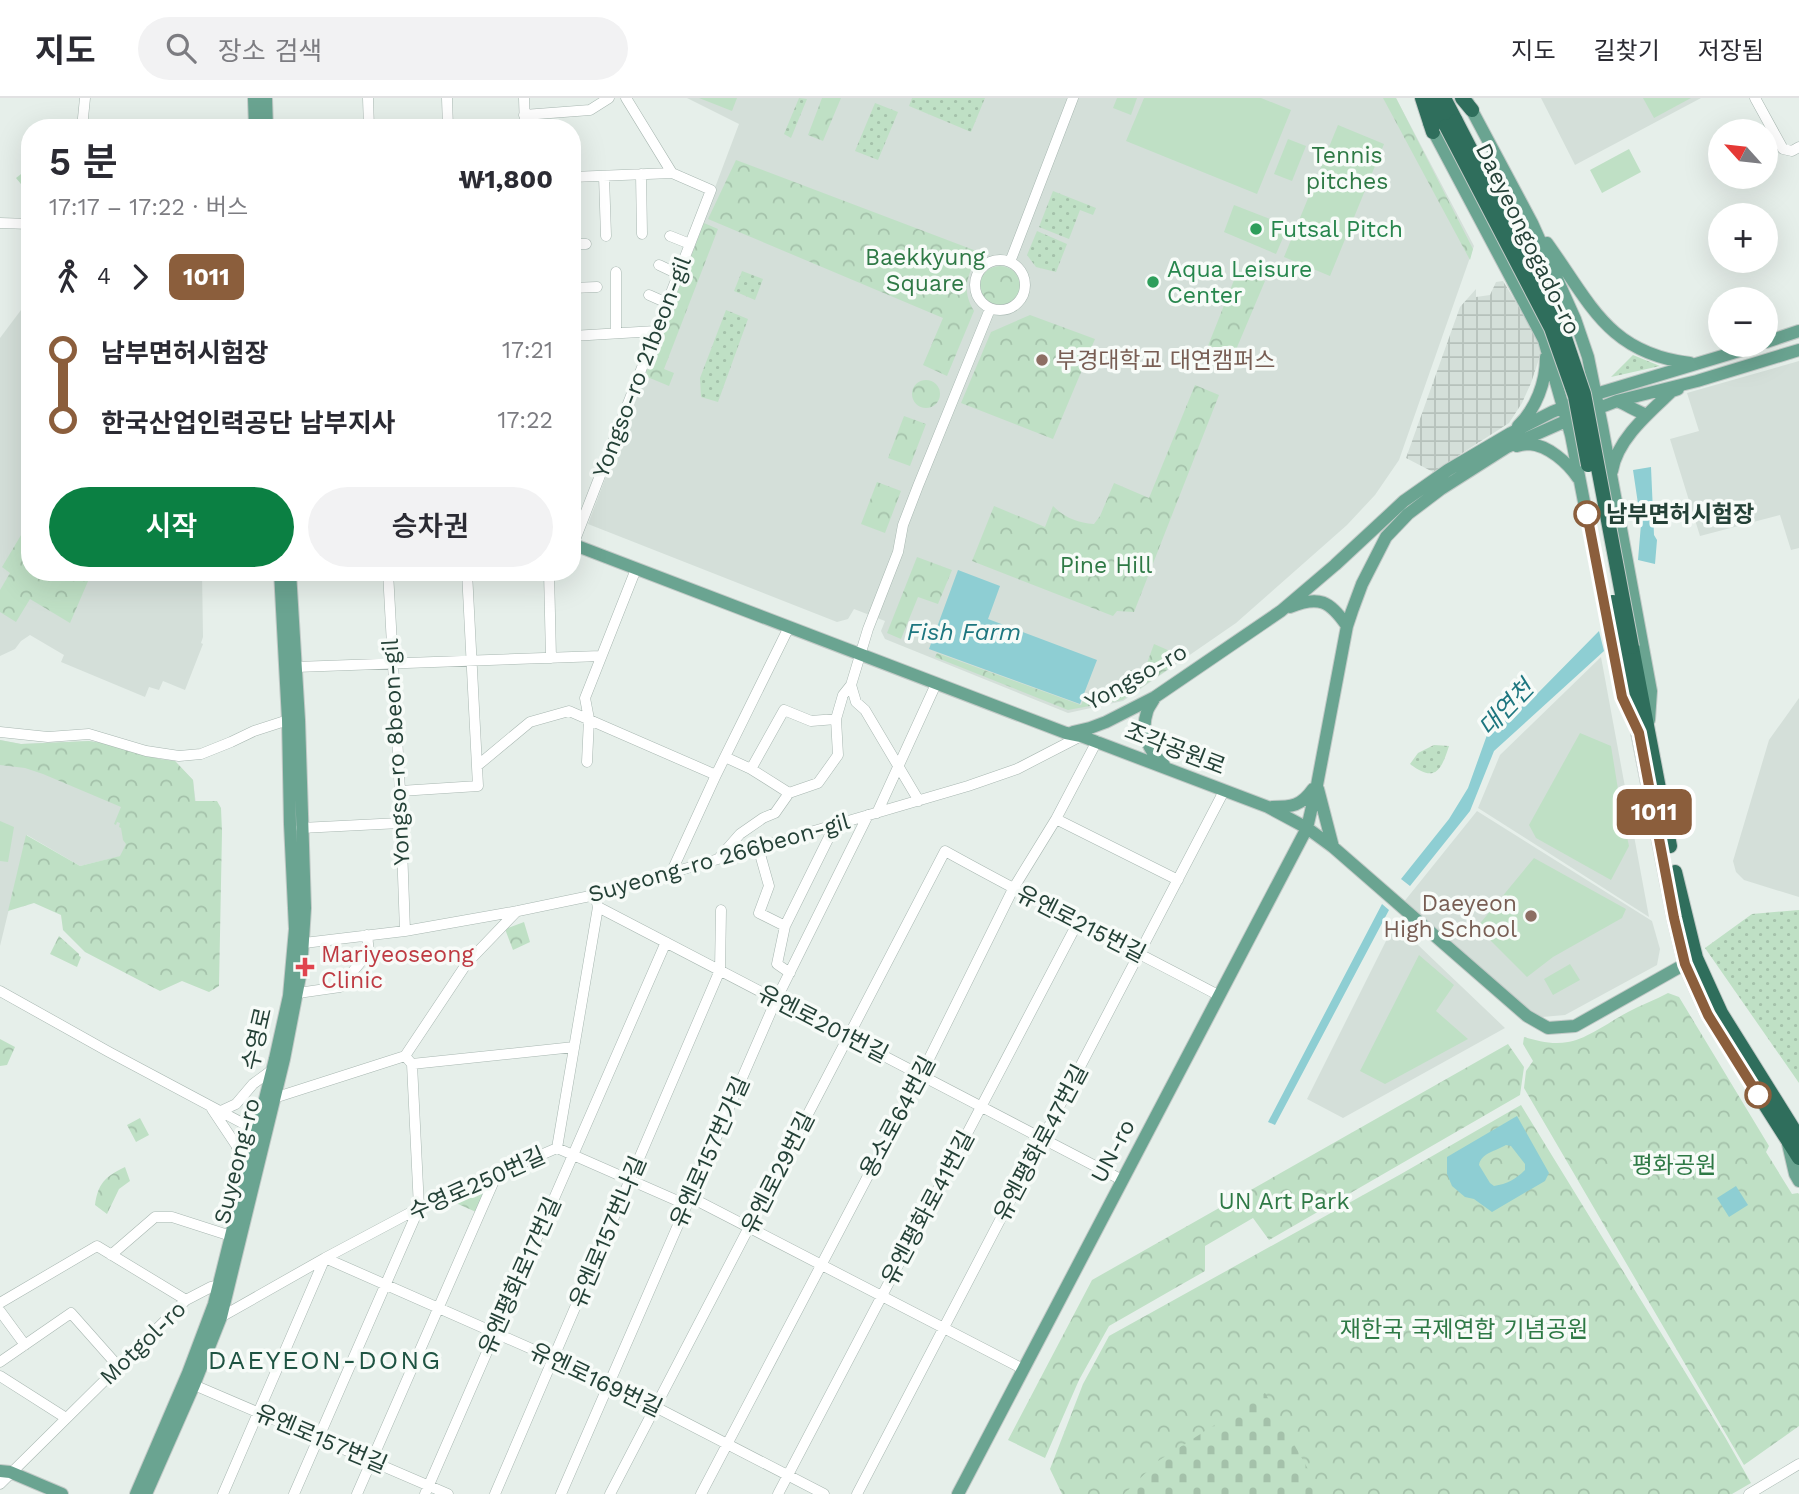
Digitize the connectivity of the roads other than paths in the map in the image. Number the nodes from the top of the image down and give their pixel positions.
1 (85, 98) edge
2 (254, 98) edge
3 (266, 98) edge
4 (368, 98) edge
5 (447, 98) edge
6 (524, 98) edge
7 (608, 98) edge
8 (626, 98) edge
9 (1073, 98) edge
10 (1416, 98) edge
11 (1422, 98) edge
12 (1432, 98) edge
13 (1444, 98) edge
14 (1755, 98) edge
15 (1466, 102) edge
16 (524, 115) junction
17 (83, 119) edge
18 (255, 119) edge
19 (267, 119) edge
20 (369, 119) edge
21 (448, 119) edge
22 (524, 119) edge
23 (1445, 126) junction
24 (1799, 147) edge
25 (672, 173) junction
26 (641, 174) junction
27 (604, 176) junction
28 (581, 177) edge
29 (0, 223) edge
30 (1532, 223) junction
31 (21, 224) edge
32 (642, 234) dead end
33 (606, 236) dead end
34 (670, 236) dead end
35 (581, 244) edge
36 (586, 244) dead end
37 (690, 244) junction
38 (1010, 262) junction
39 (659, 265) dead end
40 (616, 272) dead end
41 (678, 274) junction
42 (597, 287) dead end
43 (581, 288) edge
44 (649, 295) dead end
45 (667, 303) junction
46 (990, 309) junction
47 (656, 331) junction
48 (1799, 331) edge
49 (616, 333) junction
50 (581, 335) edge
51 (1778, 338) edge
52 (1544, 340) junction
53 (1799, 350) edge
54 (1718, 357) edge
55 (1698, 363) junction
56 (1697, 381) junction
57 (1616, 401) junction
58 (1593, 403) junction
59 (1566, 414) junction
60 (1647, 415) junction
61 (1511, 433) junction
62 (1507, 447) junction
63 (1612, 478) junction
64 (1581, 483) junction
65 (581, 524) edge
66 (581, 548) edge
67 (636, 569) junction
68 (280, 581) edge
69 (291, 581) edge
70 (388, 581) edge
71 (467, 581) edge
72 (549, 581) edge
73 (1281, 611) junction
74 (1347, 626) junction
75 (789, 627) junction
76 (861, 654) junction
77 (601, 656) junction
78 (551, 658) junction
79 (471, 661) junction
80 (392, 664) junction
81 (296, 667) junction
82 (936, 684) junction
83 (850, 685) junction
84 (1155, 696) junction
85 (589, 719) junction
86 (836, 719) junction
87 (288, 720) junction
88 (0, 732) edge
89 (1644, 732) junction
90 (1066, 733) junction
91 (1081, 736) junction
92 (1097, 741) junction
93 (725, 757) junction
94 (587, 762) dead end
95 (477, 766) junction
96 (899, 766) junction
97 (751, 769) junction
98 (1168, 769) junction
99 (716, 775) junction
100 (1317, 785) junction
101 (400, 791) junction
102 (1224, 791) junction
103 (789, 793) junction
104 (919, 801) junction
105 (1268, 807) junction
106 (873, 814) junction
107 (1056, 819) junction
108 (400, 823) junction
109 (835, 825) junction
110 (301, 828) junction
111 (1307, 828) junction
112 (1333, 847) junction
113 (758, 848) junction
114 (945, 851) joint
115 (719, 859) junction
116 (671, 873) junction
117 (1178, 880) junction
118 (1013, 890) junction
119 (595, 895) junction
120 (598, 907) junction
121 (721, 910) dead end
122 (518, 911) junction
123 (1078, 922) junction
124 (785, 926) junction
125 (405, 931) junction
126 (367, 935) junction
127 (666, 942) junction
128 (304, 943) junction
129 (1139, 954) junction
130 (1685, 964) junction
131 (720, 970) junction
132 (790, 973) junction
133 (0, 991) edge
134 (298, 993) junction
135 (1218, 995) junction
136 (776, 1000) junction
137 (848, 1037) junction
138 (574, 1047) junction
139 (405, 1056) junction
140 (412, 1064) junction
141 (272, 1070) junction
142 (921, 1075) junction
143 (274, 1098) junction
144 (210, 1105) junction
145 (981, 1106) junction
146 (221, 1111) junction
147 (260, 1133) junction
148 (1795, 1137) edge
149 (1043, 1138) junction
150 (557, 1148) junction
151 (573, 1155) junction
152 (1799, 1158) edge
153 (246, 1171) junction
154 (497, 1174) junction
155 (630, 1180) junction
156 (1122, 1180) junction
157 (1799, 1181) edge
158 (689, 1201) junction
159 (419, 1208) junction
160 (750, 1228) junction
161 (231, 1236) junction
162 (111, 1255) junction
163 (325, 1258) junction
164 (821, 1265) junction
165 (224, 1284) junction
166 (386, 1284) junction
167 (882, 1296) junction
168 (186, 1300) junction
169 (0, 1303) edge
170 (438, 1308) junction
171 (0, 1311) edge
172 (220, 1317) junction
173 (944, 1328) junction
174 (495, 1333) junction
175 (25, 1345) junction
176 (554, 1359) junction
177 (0, 1362) edge
178 (118, 1366) junction
179 (1023, 1369) junction
180 (0, 1376) edge
181 (609, 1383) junction
182 (194, 1385) junction
183 (656, 1407) junction
184 (258, 1412) junction
185 (66, 1418) junction
186 (318, 1438) junction
187 (727, 1444) junction
188 (371, 1461) junction
189 (1799, 1464) edge
190 (5, 1471) edge
191 (788, 1475) junction
192 (0, 1484) edge
193 (427, 1490) edge
194 (44, 1491) edge
195 (1754, 1493) edge
196 (62, 1494) edge
197 (136, 1494) edge
198 (146, 1494) edge
199 (223, 1494) edge
200 (294, 1494) edge
201 (357, 1494) edge
202 (449, 1494) edge
203 (495, 1494) edge
204 (561, 1494) edge
205 (610, 1494) edge
206 (701, 1494) edge
207 (778, 1494) edge
208 (824, 1494) edge
209 (857, 1494) edge
210 (958, 1494) edge

1 - 17 street
2 - 18 main road
3 - 19 main road
4 - 20 street
5 - 21 street
6 - 16 street
7 - 16 street
8 - 25 street
9 - 38 street
10 - 23 main road
11 - 23 highway
12 - 23 highway, Daeyeongogado-ro
13 - 23 highway, Daeyeongogado-ro
14 - 24 street
15 - 30 main road
16 - 22 street
23 - 52 main road
23 - 89 highway, Daeyeongogado-ro, bridge
25 - 26 street
25 - 37 street, Yongso-ro 21beon-gil
26 - 27 street
26 - 32 street
27 - 28 street
27 - 33 street
29 - 31 street
30 - 55 main road
30 - 58 main road
34 - 37 street
35 - 36 street
37 - 41 street, Yongso-ro 21beon-gil
38 - 46 street
38 - 46 street
39 - 41 street
40 - 49 street
41 - 45 street, Yongso-ro 21beon-gil
42 - 43 street
44 - 45 street
45 - 47 street, Yongso-ro 21beon-gil
46 - 76 street
47 - 49 street
47 - 65 street, Yongso-ro 21beon-gil
48 - 51 main road
49 - 50 street
52 - 59 main road
52 - 61 main road
53 - 56 main road
54 - 55 main road
55 - 58 main road
56 - 57 main road
56 - 60 main road
57 - 58 main road
57 - 60 main road
58 - 59 main road, Yongso-ro
58 - 63 main road
59 - 61 main road, Yongso-ro
59 - 62 main road, Yongso-ro
59 - 64 main road
60 - 63 main road
61 - 73 main road, Yongso-ro
62 - 64 main road
62 - 74 main road, Yongso-ro
63 - 89 main road
64 - 89 main road
66 - 67 main road, Yongso-ro
67 - 75 main road, Yongso-ro
67 - 77 street
68 - 87 main road, 수영로
69 - 81 main road, Suyeong-ro
70 - 80 street, Yongso-ro 8beon-gil
71 - 79 street
72 - 78 street
73 - 74 main road
73 - 84 main road, Yongso-ro
74 - 100 main road
75 - 76 main road, Yongso-ro
75 - 93 street
76 - 82 main road, Yongso-ro
76 - 83 street
77 - 78 street
77 - 85 street
78 - 79 street
79 - 80 street
79 - 95 street
80 - 81 street
80 - 101 street, Yongso-ro 8beon-gil
81 - 110 main road, Suyeong-ro
82 - 90 main road, Yongso-ro
82 - 96 street, 유엔로157번가길
83 - 86 street
83 - 96 street
84 - 90 main road, Yongso-ro
84 - 98 main road
85 - 94 street
85 - 95 street
85 - 99 street
86 - 97 street
86 - 103 street
87 - 88 street
87 - 141 main road, 수영로
89 - 130 highway
89 - 148 highway
90 - 91 main road, 조각공원로
91 - 92 main road, 조각공원로
91 - 104 street, Suyeong-ro 266beon-gil
92 - 98 main road, 조각공원로
92 - 107 street, 용소로64번길
93 - 97 street
93 - 99 street
95 - 101 street
96 - 104 street
96 - 106 street, 유엔로157번가길
97 - 103 street
98 - 102 main road, 조각공원로
99 - 116 street
100 - 105 main road
100 - 111 main road, UN-ro
100 - 112 main road
101 - 108 street, Yongso-ro 8beon-gil
102 - 105 main road, 조각공원로
102 - 117 street, 유엔평화로47번길
103 - 115 street
104 - 106 street, Suyeong-ro 266beon-gil
105 - 111 main road, 조각공원로
106 - 109 street, Suyeong-ro 266beon-gil
106 - 132 street, 유엔로157번가길
107 - 117 street
107 - 118 street, 용소로64번길
108 - 110 street
108 - 125 street, Yongso-ro 8beon-gil
109 - 113 street, Suyeong-ro 266beon-gil
109 - 124 street
110 - 128 main road, Suyeong-ro
111 - 112 main road, 조각공원로
111 - 135 main road, UN-ro
112 - 130 main road, 조각공원로
113 - 115 street, Suyeong-ro 266beon-gil
113 - 124 street
114 - 118 street, 유엔로215번길
114 - 137 street, 유엔로29번길
115 - 116 street, Suyeong-ro 266beon-gil
116 - 119 street, Suyeong-ro 266beon-gil
117 - 129 street, 유엔평화로47번길
118 - 123 street, 유엔로215번길
118 - 142 street, 용소로64번길
119 - 120 street
119 - 122 street, Suyeong-ro 266beon-gil
120 - 127 street, 유엔로201번길
120 - 138 street, 수영로250번길
121 - 131 street
122 - 125 street
122 - 139 street
123 - 129 street, 유엔로215번길
123 - 145 street, 유엔평화로41번길
124 - 132 street
125 - 126 street
126 - 128 street
126 - 134 street
127 - 131 street, 유엔로201번길
127 - 151 street, 유엔평화로17번길
128 - 134 main road, Suyeong-ro
129 - 135 street, 유엔로215번길
129 - 149 street, 유엔평화로47번길
130 - 148 highway
131 - 136 street, 유엔로201번길
131 - 155 street, 유엔로157번나길
132 - 136 street, 유엔로157번가길
133 - 144 street
134 - 143 main road, Suyeong-ro
135 - 156 main road, UN-ro
136 - 137 street, 유엔로201번길
136 - 158 street, 유엔로157번가길
137 - 142 street, 유엔로201번길
137 - 160 street, 유엔로29번길
138 - 140 street
138 - 150 street, 수영로250번길
139 - 140 street
139 - 143 street
140 - 159 street
141 - 146 street
141 - 147 main road, 수영로
142 - 145 street, 유엔로201번길
142 - 164 street, 용소로64번길
143 - 147 main road, Suyeong-ro
144 - 146 street
144 - 153 street
145 - 149 street, 유엔로201번길
145 - 167 street, 유엔평화로41번길
146 - 147 street
147 - 153 main road, 수영로
147 - 165 main road, Suyeong-ro
148 - 152 highway
148 - 157 main road
149 - 156 street, 유엔로201번길
149 - 173 street, 유엔평화로47번길
150 - 151 street
150 - 154 street, 수영로250번길
151 - 155 street
151 - 174 street, 유엔평화로17번길
153 - 161 main road, 수영로
154 - 159 street, 수영로250번길
154 - 170 street
155 - 158 street
155 - 176 street, 유엔로157번나길
156 - 179 main road, UN-ro
158 - 160 street
158 - 181 street, 유엔로157번가길
159 - 163 street, 수영로250번길
159 - 166 street
160 - 164 street
160 - 183 street, 유엔로29번길
161 - 162 street
161 - 165 main road, 수영로
162 - 168 street
162 - 169 street
163 - 166 street, 유엔로169번길
163 - 172 street, 수영로250번길
163 - 184 street
164 - 167 street
164 - 187 street, 용소로64번길
165 - 168 street, Motgol-ro
165 - 172 main road, Suyeong-ro
165 - 197 main road, 수영로
166 - 170 street, 유엔로169번길
166 - 186 street
167 - 173 street
167 - 191 street, 유엔평화로41번길
168 - 178 street, Motgol-ro
170 - 174 street, 유엔로169번길
170 - 188 street
171 - 175 street
172 - 182 main road, Suyeong-ro
173 - 179 street
173 - 209 street, 유엔평화로47번길
174 - 176 street, 유엔로169번길
174 - 193 street, 유엔평화로17번길
175 - 177 street
175 - 178 street
176 - 181 street, 유엔로169번길
176 - 203 street, 유엔로157번나길
178 - 185 street, Motgol-ro
179 - 210 main road, UN-ro
180 - 185 street
181 - 183 street, 유엔로169번길
181 - 204 street, 유엔로157번가길
182 - 184 street, 유엔로157번길
182 - 198 main road, Suyeong-ro
183 - 187 street, 유엔로169번길
183 - 205 street, 유엔로29번길
184 - 186 street, 유엔로157번길
184 - 199 street
185 - 190 street, Motgol-ro
186 - 188 street, 유엔로157번길
186 - 200 street
187 - 191 street, 유엔로169번길
187 - 206 street, 용소로64번길
188 - 193 street, 유엔로157번길
188 - 201 street
189 - 195 street
190 - 192 street, Motgol-ro
190 - 194 main road
191 - 207 street, 유엔평화로41번길
191 - 208 street, 유엔로169번길
193 - 202 street, 유엔로157번길
194 - 196 main road

